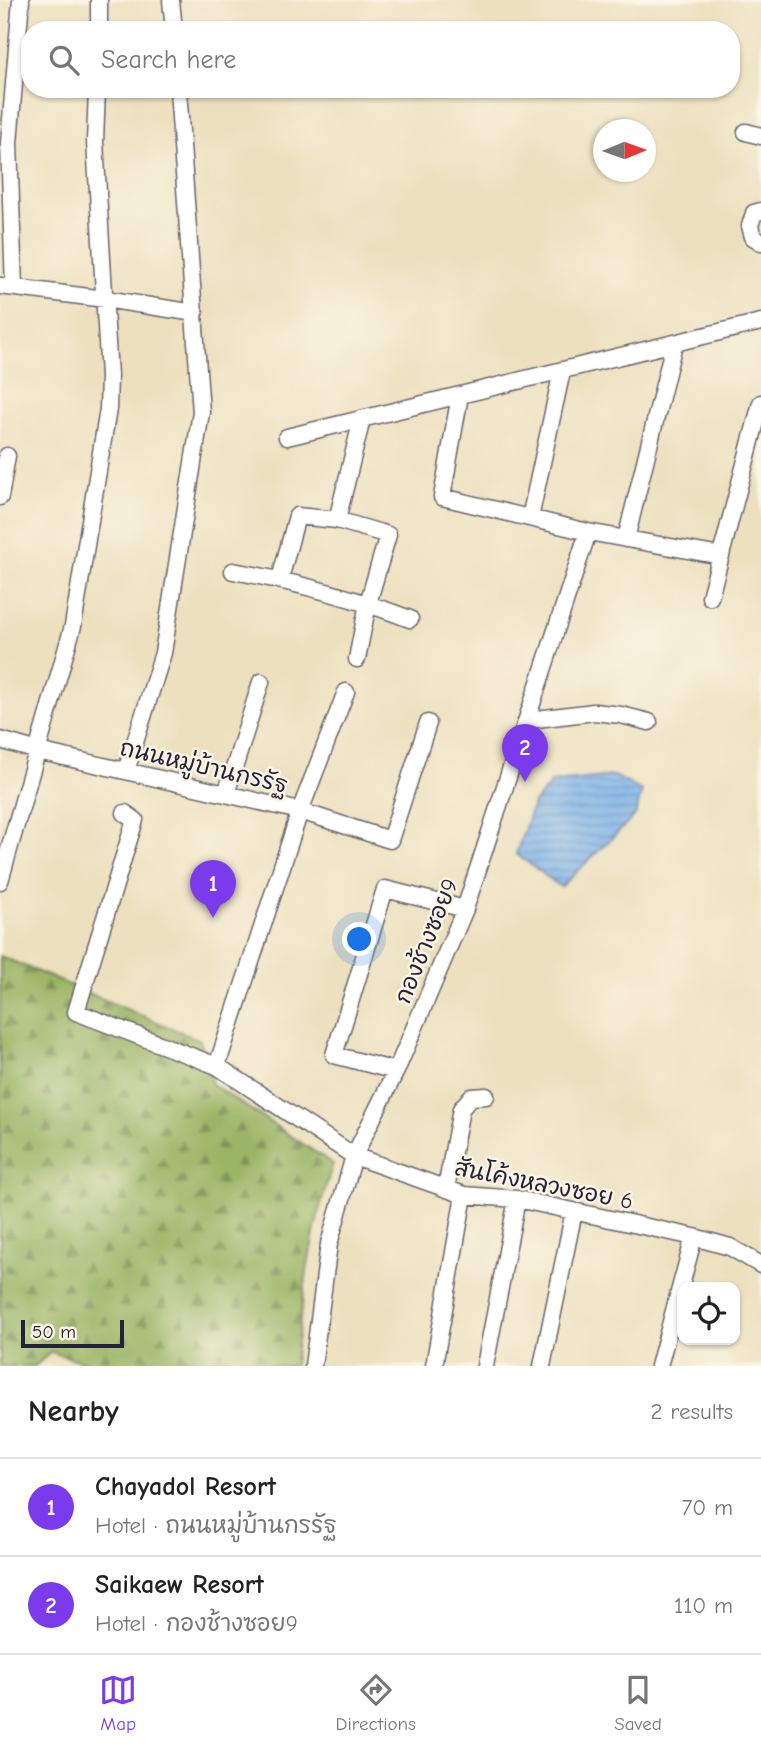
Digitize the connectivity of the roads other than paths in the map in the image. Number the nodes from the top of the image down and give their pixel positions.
1 (21, 0) edge
2 (99, 0) edge
3 (172, 0) edge
4 (99, 21) edge
5 (173, 21) edge
6 (97, 98) edge
7 (179, 98) edge
8 (761, 211) edge
9 (761, 243) edge
10 (7, 287) edge
11 (105, 299) junction
12 (195, 313) junction
13 (761, 322) edge
14 (674, 344) junction
15 (562, 371) junction
16 (460, 395) junction
17 (761, 403) edge
18 (362, 419) junction
19 (286, 437) dead end
20 (7, 456) dead end
21 (0, 496) edge
22 (530, 518) junction
23 (337, 520) junction
24 (589, 532) junction
25 (626, 539) junction
26 (721, 556) junction
27 (233, 571) dead end
28 (280, 579) junction
29 (710, 597) dead end
30 (368, 603) junction
31 (410, 619) dead end
32 (357, 659) dead end
33 (261, 682) dead end
34 (346, 692) dead end
35 (528, 720) junction
36 (649, 722) dead end
37 (428, 723) dead end
38 (0, 740) edge
39 (38, 751) junction
40 (126, 771) junction
41 (226, 794) junction
42 (300, 811) junction
43 (125, 813) dead end
44 (0, 881) edge
45 (465, 909) junction
46 (217, 1066) junction
47 (396, 1071) junction
48 (486, 1096) dead end
49 (354, 1156) junction
50 (446, 1189) junction
51 (464, 1195) junction
52 (517, 1199) junction
53 (574, 1211) junction
54 (694, 1237) junction
55 (761, 1265) edge
56 (313, 1366) edge
57 (434, 1366) edge
58 (485, 1366) edge
59 (542, 1366) edge
60 (659, 1366) edge

1 - 10 street
2 - 4 street
3 - 5 street
6 - 11 street
7 - 12 street
8 - 9 street
10 - 11 street
11 - 12 street
11 - 39 street
12 - 40 street
13 - 14 street
14 - 15 street
14 - 25 street
15 - 16 street
15 - 22 street
16 - 18 street
16 - 22 street
17 - 26 street
18 - 19 street
18 - 23 street
20 - 21 street
22 - 24 street
23 - 28 street
23 - 30 street
24 - 25 street
24 - 35 street, กองช้างซอย9
25 - 26 street
26 - 29 street
27 - 28 street
28 - 30 street
30 - 31 street
30 - 32 street
33 - 41 street
34 - 42 street
35 - 36 street
35 - 45 street, กองช้างซอย9
37 - 42 street
38 - 39 street, ถนนหมู่บ้านกรรัฐ
39 - 40 street, ถนนหมู่บ้านกรรัฐ
39 - 44 street
40 - 41 street, ถนนหมู่บ้านกรรัฐ
41 - 42 street, ถนนหมู่บ้านกรรัฐ
42 - 46 street, ถนนหมู่บ้านกรรัฐ
43 - 46 street, สันโค้งหลวงซอย 6
45 - 47 street, กองช้างซอย9
45 - 47 street
46 - 49 street, สันโค้งหลวงซอย 6
47 - 49 street, กองช้างซอย9
48 - 50 street
49 - 50 street, สันโค้งหลวงซอย 6
49 - 56 street, กองช้างซอย9
50 - 51 street, สันโค้งหลวงซอย 6
51 - 52 street, สันโค้งหลวงซอย 6
51 - 57 street
52 - 53 street, สันโค้งหลวงซอย 6
52 - 58 street
53 - 54 street, สันโค้งหลวงซอย 6
53 - 59 street
54 - 55 street, สันโค้งหลวงซอย 6
54 - 60 street

